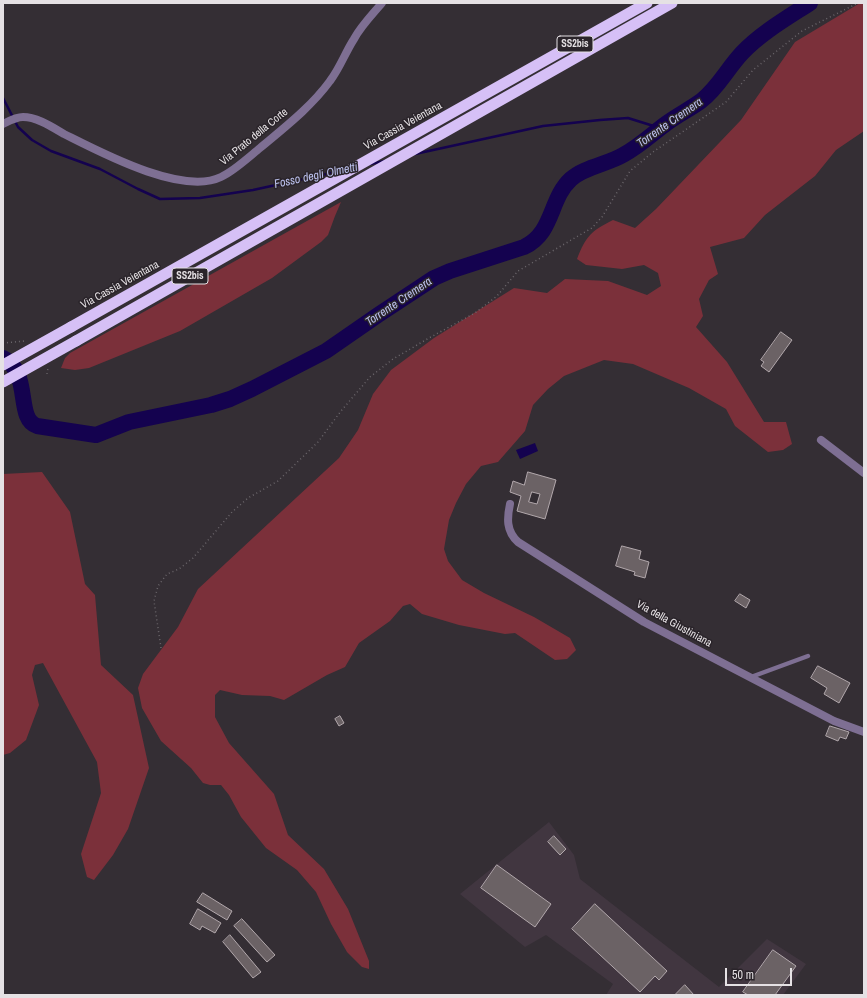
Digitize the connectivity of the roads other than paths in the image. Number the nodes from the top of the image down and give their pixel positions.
1 (382, 3) edge
2 (647, 3) edge
3 (672, 3) edge
4 (5, 123) edge
5 (3, 365) edge
6 (3, 382) edge
7 (821, 440) dead end
8 (864, 473) edge
9 (510, 504) dead end
10 (808, 656) dead end
11 (750, 677) junction
12 (864, 732) edge

1 - 4 street, Via Prato della Corte
2 - 5 highway, Via Cassia Veientana / SS2bis, bridge
3 - 6 highway, SS2bis, bridge
7 - 8 street
9 - 11 street, Via della Giustiniana
10 - 11 lane
11 - 12 street, Via della Giustiniana

